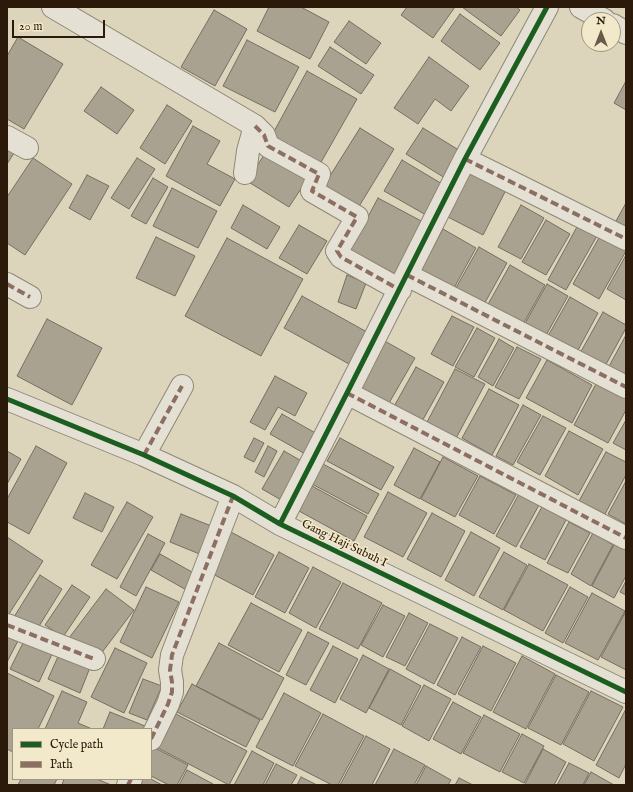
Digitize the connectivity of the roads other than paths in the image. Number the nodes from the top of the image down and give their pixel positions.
1 (54, 7) edge
2 (547, 7) edge
3 (581, 7) edge
4 (590, 12) edge
5 (255, 126) junction
6 (7, 137) edge
7 (27, 148) dead end
8 (465, 159) junction
9 (245, 173) dead end
10 (626, 239) edge
11 (403, 283) junction
12 (7, 284) edge
13 (30, 297) dead end
14 (182, 386) dead end
15 (626, 387) edge
16 (347, 393) junction
17 (7, 399) edge
18 (144, 455) junction
19 (233, 496) junction
20 (280, 524) junction
21 (626, 538) edge
22 (7, 625) edge
23 (94, 659) dead end
24 (626, 692) edge
25 (152, 737) edge

1 - 5 street
2 - 8 street
3 - 4 street
5 - 9 street
5 - 11 street
6 - 7 street
8 - 10 street
8 - 11 street
11 - 15 street
11 - 16 street
12 - 13 street
14 - 18 street
16 - 20 street
16 - 21 street
17 - 18 street, Gang Haji Subuh I
18 - 19 street, Gang Haji Subuh I
19 - 20 street, Gang Haji Subuh I
19 - 25 street
20 - 24 street, Gang Haji Subuh I
22 - 23 street

